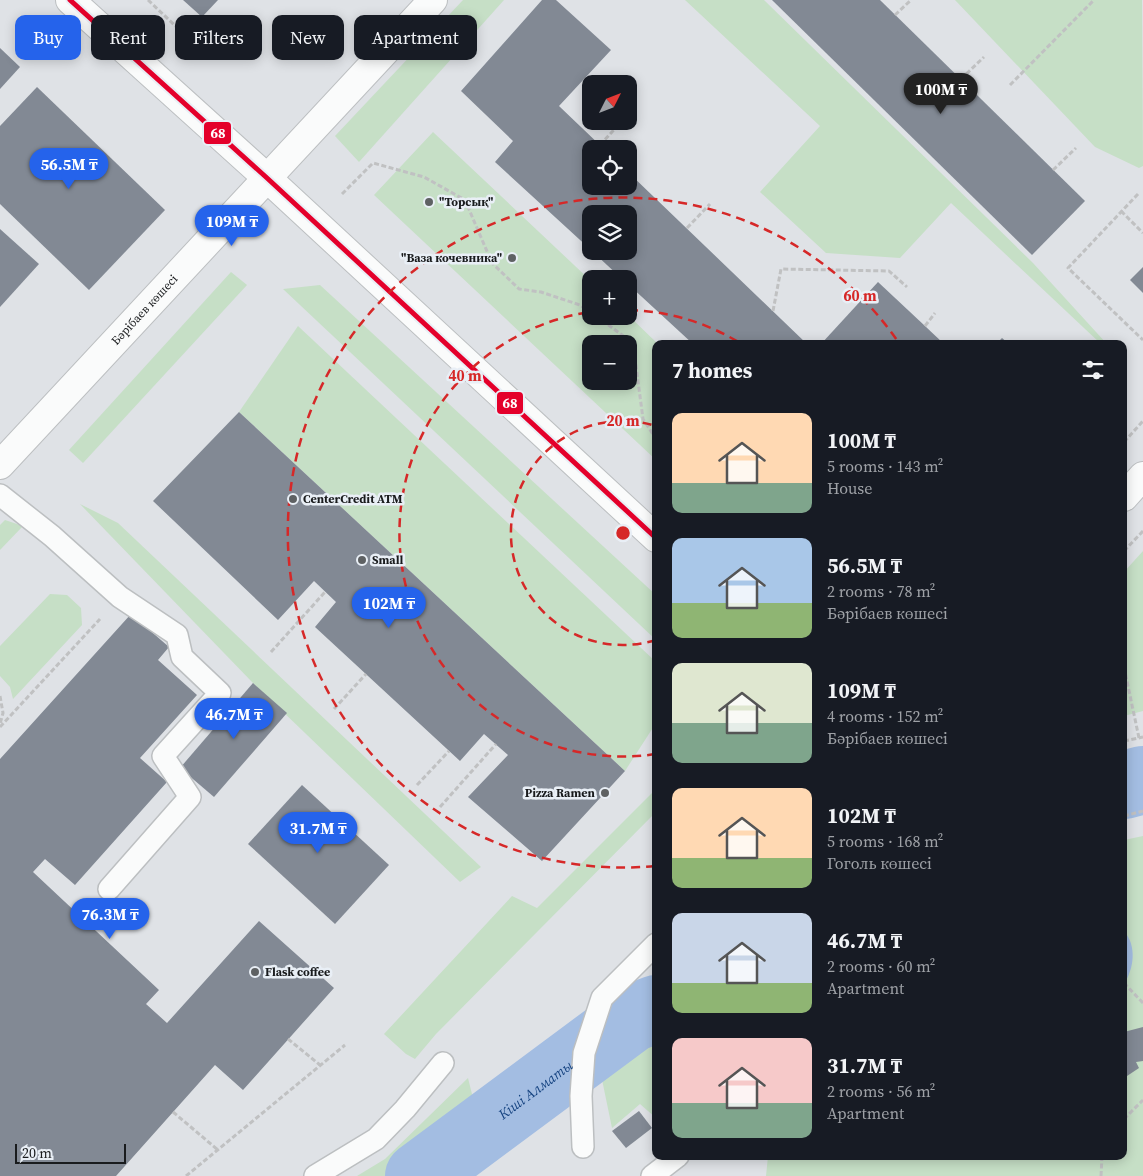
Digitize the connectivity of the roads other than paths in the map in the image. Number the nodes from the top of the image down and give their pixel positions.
1 (70, 0) edge
2 (433, 0) edge
3 (267, 178) junction
4 (0, 465) edge
5 (1143, 476) edge
6 (1127, 494) edge
7 (0, 495) edge
8 (652, 534) edge
9 (109, 889) dead end
10 (652, 948) edge
11 (443, 1064) dead end
12 (583, 1147) dead end
13 (673, 1160) edge
14 (315, 1176) edge
15 (652, 1176) edge

1 - 3 street
2 - 3 street, Бәрібаев көшесі
3 - 4 street, Бәрібаев көшесі
3 - 8 street
5 - 6 street
7 - 9 lane
10 - 12 lane
11 - 14 lane
13 - 15 lane

